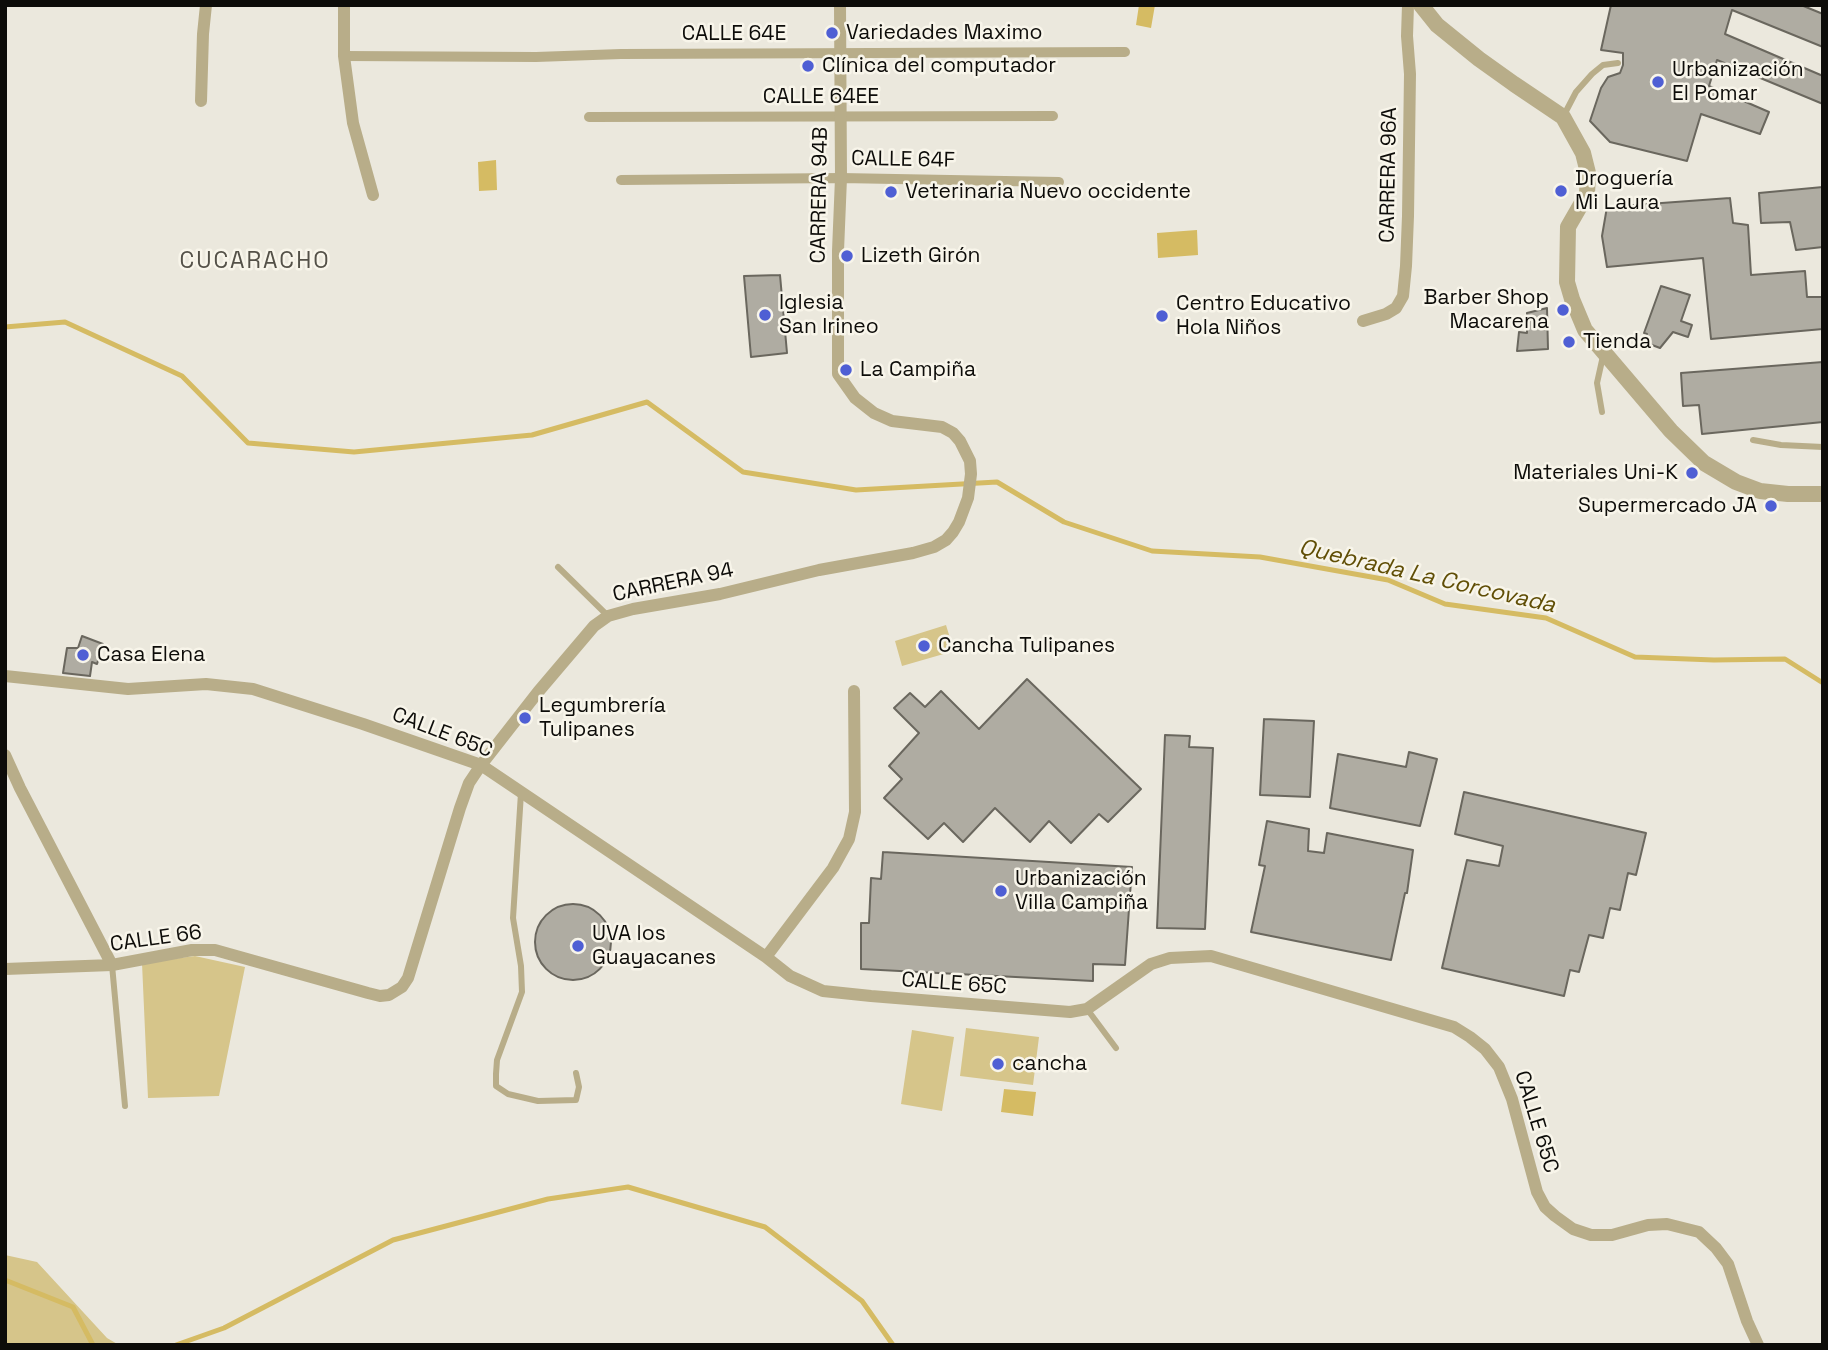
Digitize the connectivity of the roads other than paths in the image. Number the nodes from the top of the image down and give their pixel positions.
1 (206, 5) edge
2 (344, 5) edge
3 (840, 5) edge
4 (1408, 5) edge
5 (1421, 5) edge
6 (1125, 51) dead end
7 (841, 53) junction
8 (344, 56) junction
9 (1618, 64) dead end
10 (201, 101) dead end
11 (841, 116) junction
12 (1053, 116) dead end
13 (589, 117) dead end
14 (1563, 117) junction
15 (841, 178) junction
16 (621, 180) dead end
17 (1059, 182) dead end
18 (373, 195) dead end
19 (1363, 321) dead end
20 (1604, 351) junction
21 (1602, 412) dead end
22 (874, 413) joint
23 (1753, 440) dead end
24 (1823, 447) edge
25 (1823, 494) edge
26 (558, 567) dead end
27 (608, 616) junction
28 (5, 676) edge
29 (854, 691) dead end
30 (5, 755) edge
31 (481, 765) junction
32 (521, 791) junction
33 (766, 957) junction
34 (112, 965) junction
35 (5, 970) edge
36 (389, 995) joint
37 (1087, 1009) junction
38 (1116, 1048) dead end
39 (576, 1073) dead end
40 (125, 1106) dead end
41 (1758, 1345) edge

1 - 10 street
2 - 8 street
3 - 7 street, CARRERA 94B
4 - 19 street, CARRERA 96A
5 - 14 street
6 - 7 street, CALLE 64E
7 - 8 street, CALLE 64E
7 - 11 street, CARRERA 94B
8 - 18 street
9 - 14 lane
11 - 12 street, CALLE 64EE
11 - 13 street, CALLE 64EE
11 - 15 street, CARRERA 94B
14 - 20 street
15 - 16 street, CALLE 64F
15 - 17 street, CALLE 64F
15 - 22 street, CARRERA 94B
20 - 21 lane
20 - 25 street
22 - 27 street, CARRERA 94
23 - 24 lane
26 - 27 lane
27 - 31 street, CARRERA 94
28 - 31 street, CALLE 65C
29 - 33 street
30 - 34 street
31 - 32 street, CALLE 65C
31 - 36 street, CARRERA 94
32 - 33 street, CALLE 65C
32 - 39 lane
33 - 37 street, CALLE 65C
34 - 35 street, CALLE 66
34 - 36 street, CALLE 66
34 - 40 lane
37 - 38 lane
37 - 41 street, CALLE 65C

